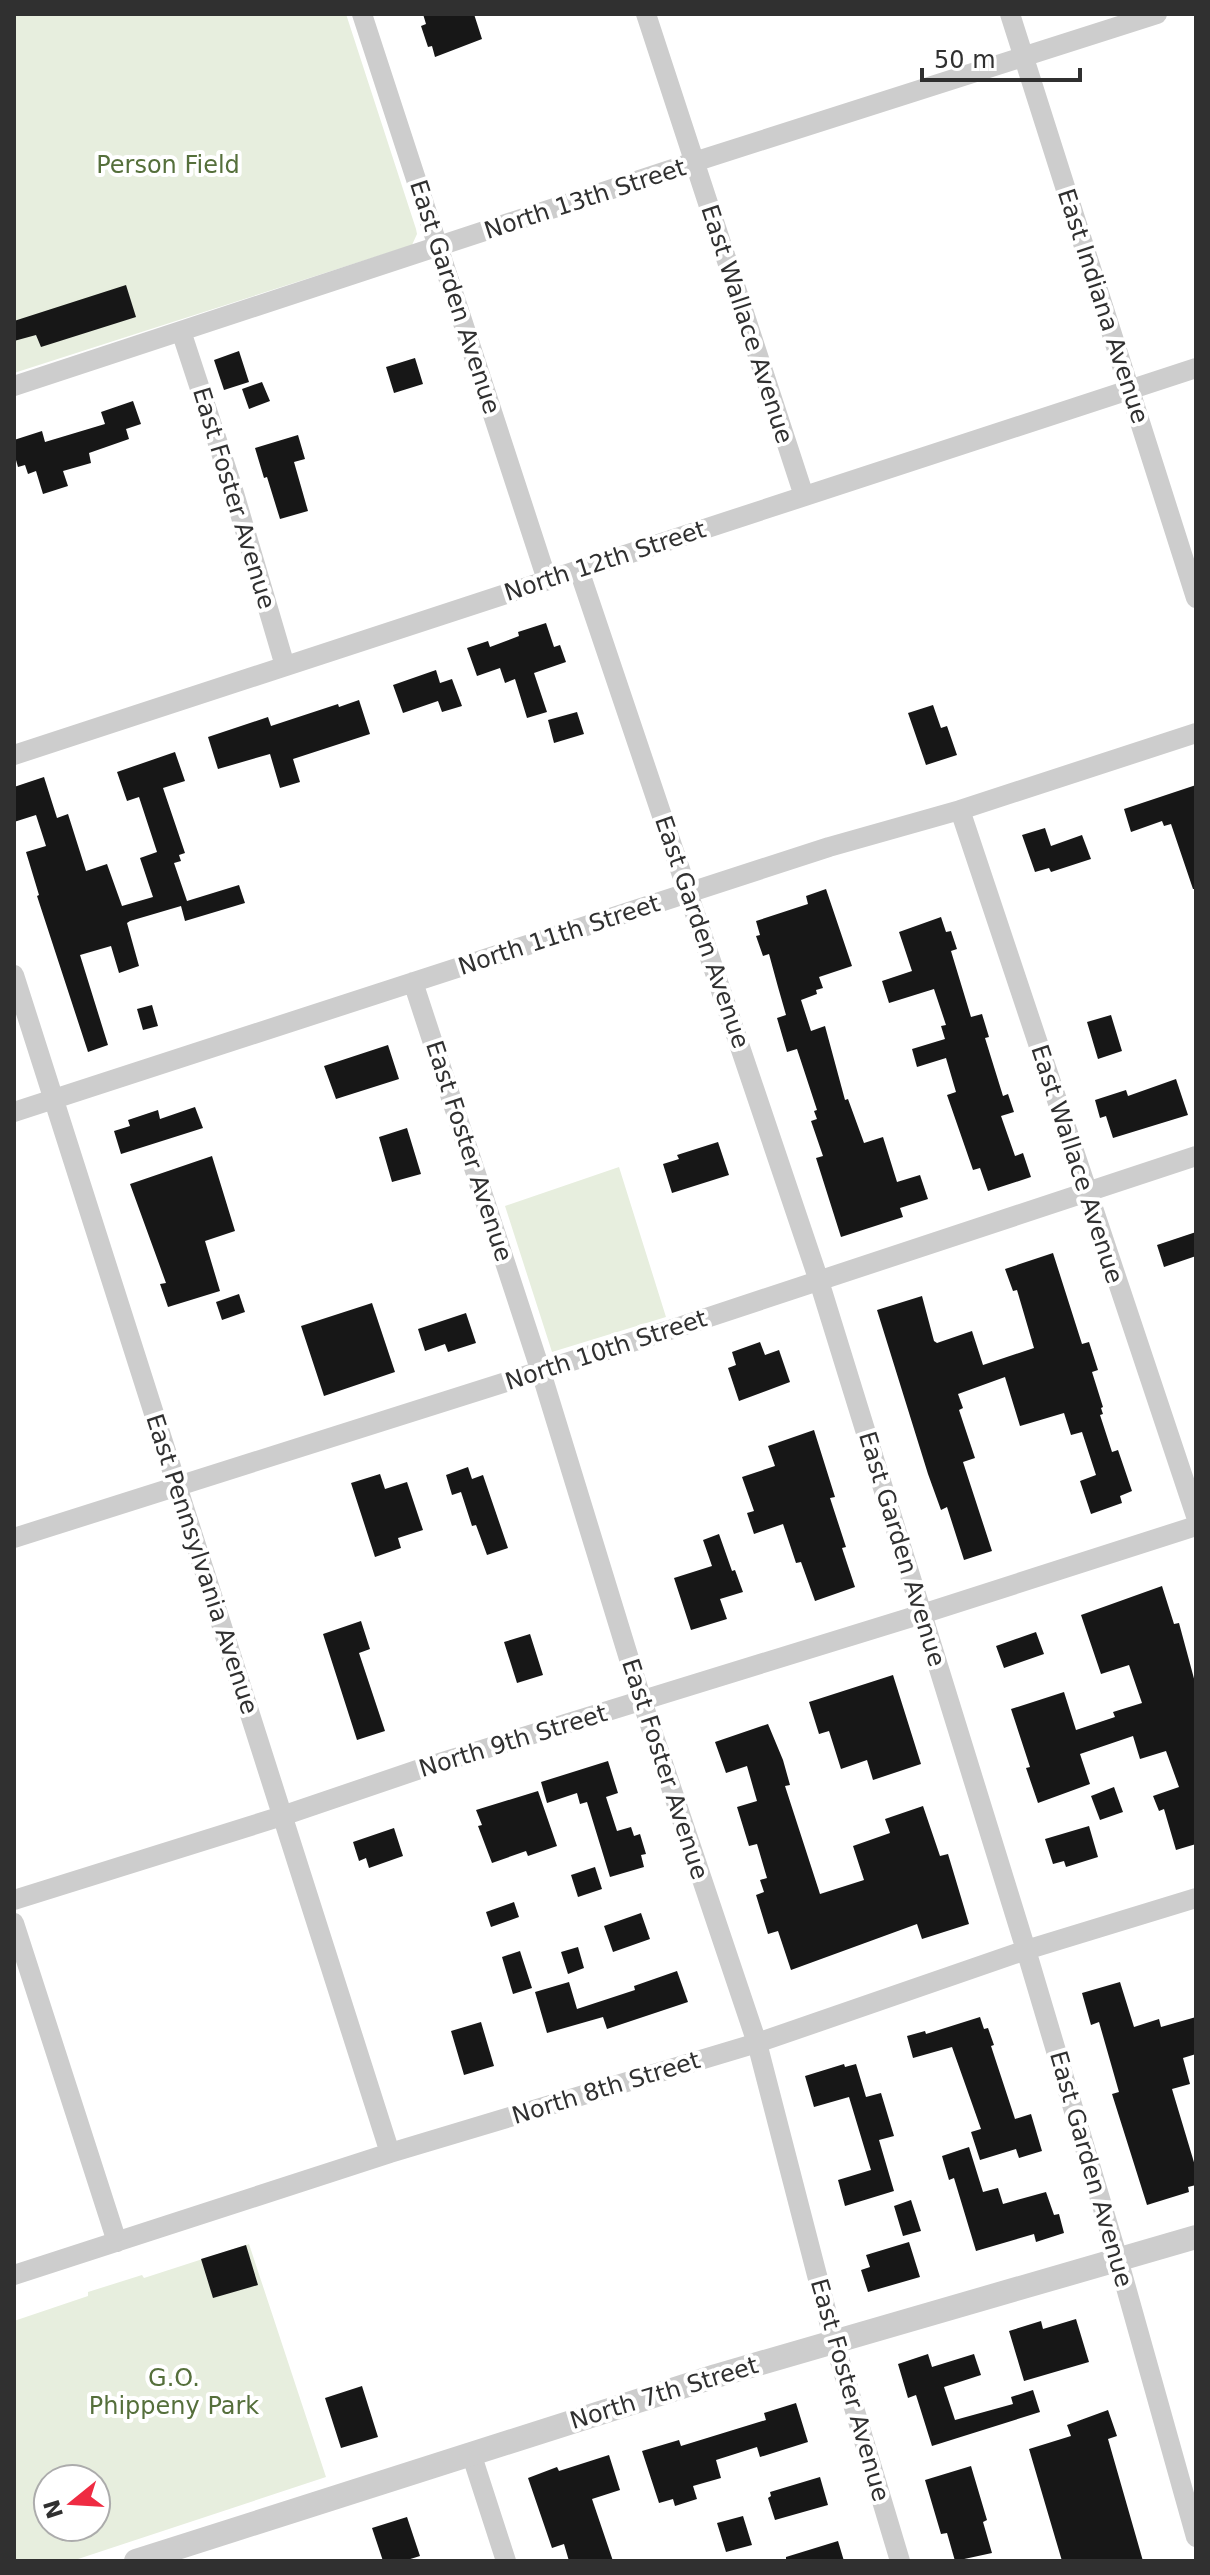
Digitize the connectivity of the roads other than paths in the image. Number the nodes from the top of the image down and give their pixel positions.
1 (362, 14) edge
2 (646, 14) edge
3 (1010, 14) edge
4 (1157, 14) edge
5 (1025, 58) junction
6 (694, 162) junction
7 (439, 247) junction
8 (181, 331) junction
9 (1196, 368) edge
10 (14, 386) edge
11 (1130, 390) junction
12 (804, 496) junction
13 (579, 570) junction
14 (547, 580) junction
15 (1196, 598) edge
16 (285, 666) junction
17 (1196, 733) edge
18 (14, 755) edge
19 (960, 810) junction
20 (689, 893) junction
21 (14, 975) edge
22 (413, 982) junction
23 (54, 1099) junction
24 (14, 1112) edge
25 (1196, 1156) edge
26 (1086, 1192) junction
27 (819, 1281) junction
28 (541, 1372) junction
29 (177, 1485) junction
30 (1196, 1516) edge
31 (1196, 1526) edge
32 (14, 1538) edge
33 (922, 1614) junction
34 (642, 1701) junction
35 (282, 1816) junction
36 (1196, 1898) edge
37 (14, 1900) edge
38 (14, 1923) edge
39 (1026, 1950) junction
40 (757, 2043) junction
41 (390, 2153) junction
42 (1196, 2237) edge
43 (117, 2242) junction
44 (1118, 2259) junction
45 (14, 2275) edge
46 (834, 2341) junction
47 (471, 2453) junction
48 (1196, 2537) edge
49 (136, 2561) edge
50 (506, 2561) edge
51 (900, 2561) edge

1 - 7 street, East Garden Avenue
2 - 6 street, East Wallace Avenue
3 - 5 street, East Indiana Avenue
4 - 5 street, North 13th Street
5 - 6 street, North 13th Street
5 - 11 street, East Indiana Avenue
6 - 7 street, North 13th Street
6 - 12 street, East Wallace Avenue
7 - 8 street, North 13th Street
7 - 14 street, East Garden Avenue
8 - 10 street, North 13th Street
8 - 16 street, East Foster Avenue
9 - 11 street, North 12th Street
11 - 12 street, North 12th Street
11 - 15 street, East Indiana Avenue
12 - 13 street, North 12th Street
13 - 14 street, North 12th Street
13 - 20 street, East Garden Avenue
14 - 16 street, North 12th Street
16 - 18 street, North 12th Street
17 - 19 street, North 11th Street
19 - 20 street, North 11th Street
19 - 26 street, East Wallace Avenue
20 - 22 street, North 11th Street
20 - 27 street, East Garden Avenue
21 - 23 street, East Pennsylvania Avenue
22 - 23 street, North 11th Street
22 - 28 street, East Foster Avenue
23 - 24 street, North 11th Street
23 - 29 street, East Pennsylvania Avenue
25 - 26 street, North 10th Street
26 - 27 street, North 10th Street
26 - 30 street, East Wallace Avenue
27 - 28 street, North 10th Street
27 - 33 street, East Garden Avenue
28 - 29 street, North 10th Street
28 - 34 street, East Foster Avenue
29 - 32 street, North 10th Street
29 - 35 street, East Pennsylvania Avenue
31 - 33 street, North 9th Street
33 - 34 street, North 9th Street
33 - 39 street, East Garden Avenue
34 - 35 street, North 9th Street
34 - 40 street, East Foster Avenue
35 - 37 street, North 9th Street
35 - 41 street, East Pennsylvania Avenue
36 - 39 street, North 8th Street
38 - 43 street
39 - 40 street, North 8th Street
39 - 44 street, East Garden Avenue
40 - 41 street, North 8th Street
40 - 46 street, East Foster Avenue
41 - 43 street, North 8th Street
42 - 44 street, North 7th Street
43 - 45 street, North 8th Street
44 - 46 street, North 7th Street
44 - 48 street, East Garden Avenue
46 - 47 street, North 7th Street
46 - 51 street, East Foster Avenue
47 - 49 street, North 7th Street
47 - 50 street

